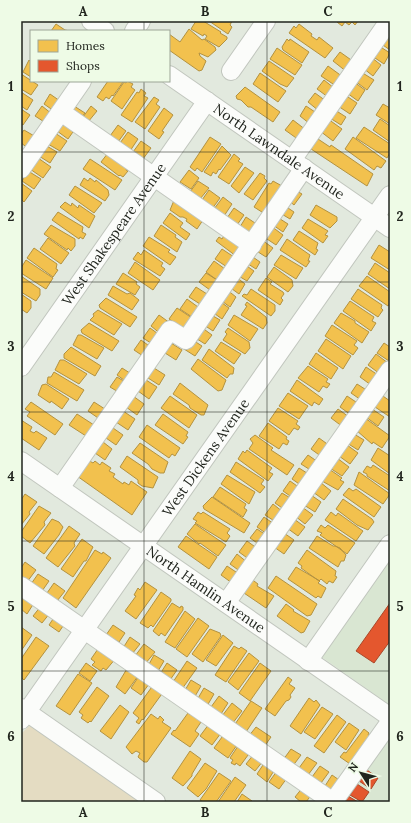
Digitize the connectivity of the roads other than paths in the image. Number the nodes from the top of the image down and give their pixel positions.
1 (91, 21) edge
2 (141, 21) edge
3 (266, 21) edge
4 (389, 21) edge
5 (104, 30) edge
6 (135, 30) edge
7 (231, 71) dead end
8 (170, 76) edge
9 (81, 82) edge
10 (207, 101) junction
11 (61, 112) junction
12 (298, 164) junction
13 (21, 169) edge
14 (154, 177) junction
15 (390, 195) edge
16 (374, 217) junction
17 (390, 228) edge
18 (252, 245) junction
19 (21, 367) edge
20 (390, 370) edge
21 (21, 461) edge
22 (60, 488) junction
23 (390, 544) edge
24 (143, 546) junction
25 (21, 586) edge
26 (226, 603) junction
27 (85, 629) junction
28 (308, 660) junction
29 (23, 713) edge
30 (390, 717) edge
31 (390, 722) edge
32 (156, 802) edge
33 (333, 802) edge

1 - 5 street
2 - 6 street
3 - 7 street
4 - 12 street
8 - 10 street, North Lawndale Avenue
9 - 11 street
10 - 12 street, North Lawndale Avenue
10 - 14 street, West Shakespeare Avenue
11 - 13 street
11 - 14 street
12 - 16 street, North Lawndale Avenue
12 - 18 street
14 - 18 street
14 - 19 street, West Shakespeare Avenue
15 - 16 street, West Dickens Avenue
16 - 17 street, North Lawndale Avenue
16 - 24 street, West Dickens Avenue
18 - 22 street
20 - 26 street
21 - 22 street, North Hamlin Avenue
22 - 24 street, North Hamlin Avenue
23 - 28 street
24 - 26 street, North Hamlin Avenue
24 - 27 street, West Dickens Avenue
25 - 27 street
26 - 28 street, North Hamlin Avenue
27 - 29 street, West Dickens Avenue
27 - 33 street
28 - 30 street, North Hamlin Avenue
29 - 32 street
31 - 33 street

